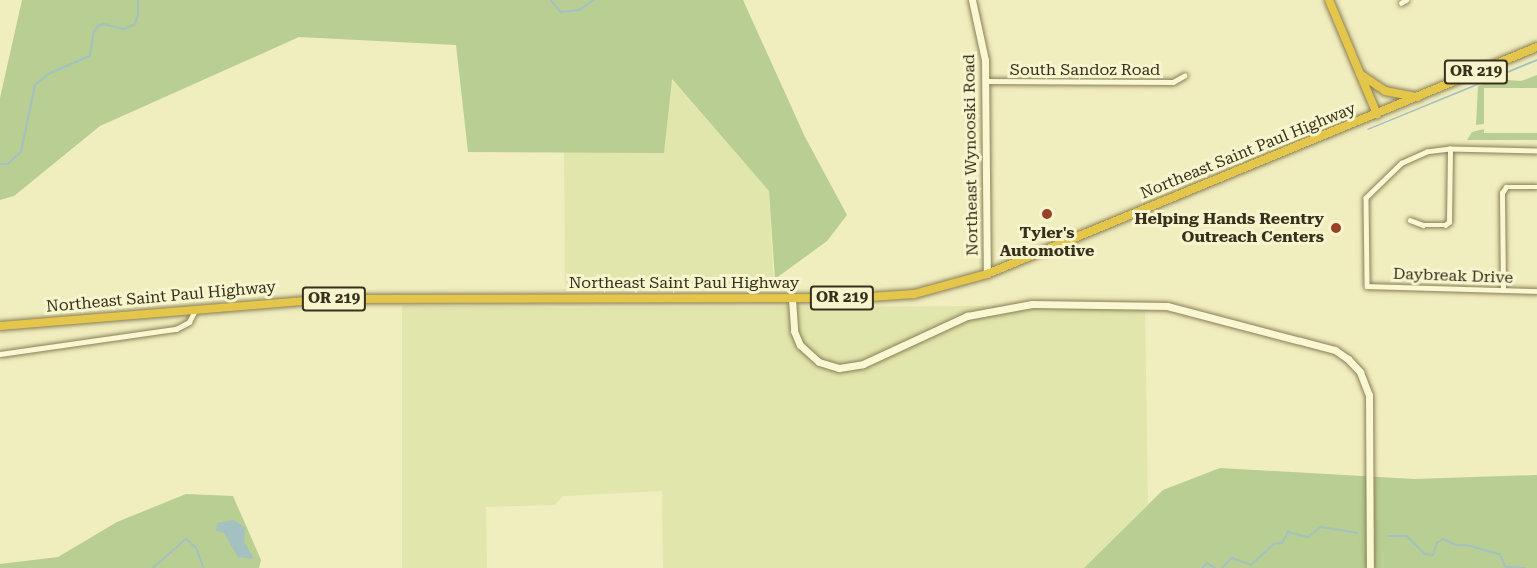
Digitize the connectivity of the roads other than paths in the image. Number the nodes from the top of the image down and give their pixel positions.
1 (972, 0) edge
2 (1329, 0) edge
3 (1537, 47) edge
4 (1360, 74) junction
5 (1184, 76) dead end
6 (985, 81) junction
7 (1417, 97) junction
8 (1377, 114) junction
9 (1450, 149) junction
10 (1537, 151) edge
11 (1537, 187) edge
12 (1410, 220) dead end
13 (987, 274) junction
14 (1503, 290) junction
15 (1537, 291) edge
16 (792, 299) junction
17 (196, 308) junction
18 (0, 326) edge
19 (0, 354) edge
20 (1370, 568) edge

1 - 6 main road, Northeast Wynooski Road
2 - 4 highway
3 - 7 highway, Northeast Saint Paul Highway / OR 219
4 - 7 highway
4 - 8 highway
5 - 6 street, South Sandoz Road
6 - 13 main road, Northeast Wynooski Road
7 - 8 highway, Northeast Saint Paul Highway / OR 219
8 - 13 highway, Northeast Saint Paul Highway / OR 219
9 - 10 street
9 - 12 street
9 - 14 street, Daybreak Drive
11 - 14 street
13 - 16 highway, Northeast Saint Paul Highway / OR 219
14 - 15 street, Daybreak Drive
16 - 17 highway, Northeast Saint Paul Highway / OR 219
16 - 20 main road
17 - 18 highway, Northeast Saint Paul Highway / OR 219
17 - 19 street

